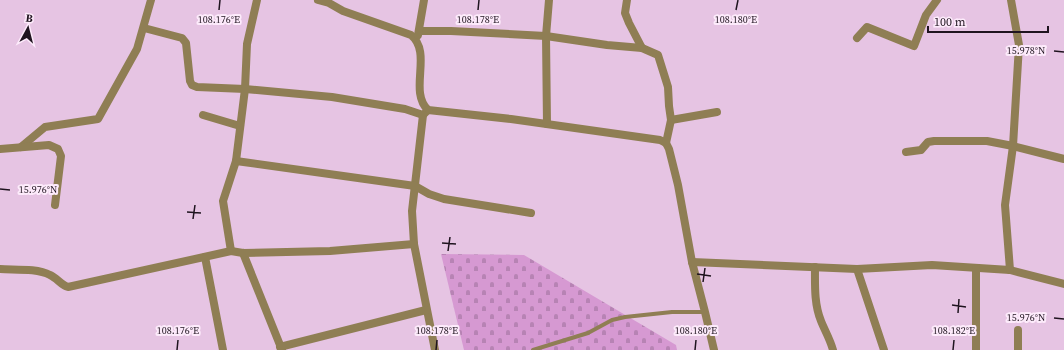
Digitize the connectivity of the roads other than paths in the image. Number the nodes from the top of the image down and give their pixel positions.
1 (151, 0) edge
2 (257, 0) edge
3 (318, 0) edge
4 (424, 0) edge
5 (549, 0) edge
6 (627, 0) edge
7 (936, 0) edge
8 (1011, 0) edge
9 (144, 28) junction
10 (419, 31) junction
11 (546, 36) junction
12 (857, 38) dead end
13 (417, 40) junction
14 (642, 48) junction
15 (245, 89) junction
16 (426, 112) junction
17 (718, 112) dead end
18 (203, 115) dead end
19 (671, 120) junction
20 (547, 124) junction
21 (240, 126) junction
22 (666, 143) junction
23 (1013, 146) junction
24 (21, 147) junction
25 (0, 149) edge
26 (906, 152) dead end
27 (1064, 159) edge
28 (236, 161) junction
29 (415, 186) junction
30 (55, 205) dead end
31 (531, 213) dead end
32 (414, 244) junction
33 (231, 251) junction
34 (242, 254) junction
35 (205, 257) junction
36 (692, 262) junction
37 (815, 267) junction
38 (0, 269) edge
39 (857, 269) junction
40 (976, 269) junction
41 (1010, 270) junction
42 (1064, 284) edge
43 (426, 310) junction
44 (705, 312) junction
45 (1018, 330) dead end
46 (281, 348) edge
47 (223, 350) edge
48 (435, 350) edge
49 (533, 350) edge
50 (714, 350) edge
51 (833, 350) edge
52 (884, 350) edge
53 (976, 350) edge
54 (1018, 350) edge

1 - 9 street
2 - 15 street
3 - 13 street
4 - 10 street
5 - 11 street
6 - 14 street
7 - 12 street
8 - 23 street
9 - 15 street
9 - 24 street
10 - 11 street
10 - 13 street
11 - 14 street
11 - 20 street
13 - 16 street
14 - 19 street
15 - 16 street
15 - 21 street
16 - 20 street
16 - 29 street
17 - 19 street
18 - 21 street
19 - 22 street
20 - 22 street
21 - 28 street
22 - 36 street
23 - 26 street
23 - 27 street
23 - 41 street
24 - 25 street
24 - 30 street
28 - 29 street
28 - 33 street
29 - 31 street
29 - 32 street
32 - 34 street
32 - 43 street
33 - 34 street
33 - 35 street
34 - 46 street
35 - 38 street
35 - 47 street
36 - 37 street
36 - 44 street
37 - 39 street
37 - 51 street
39 - 40 street
39 - 52 street
40 - 41 street
40 - 53 street
41 - 42 street
43 - 46 street
43 - 48 street
44 - 49 lane
44 - 50 street
45 - 54 street

